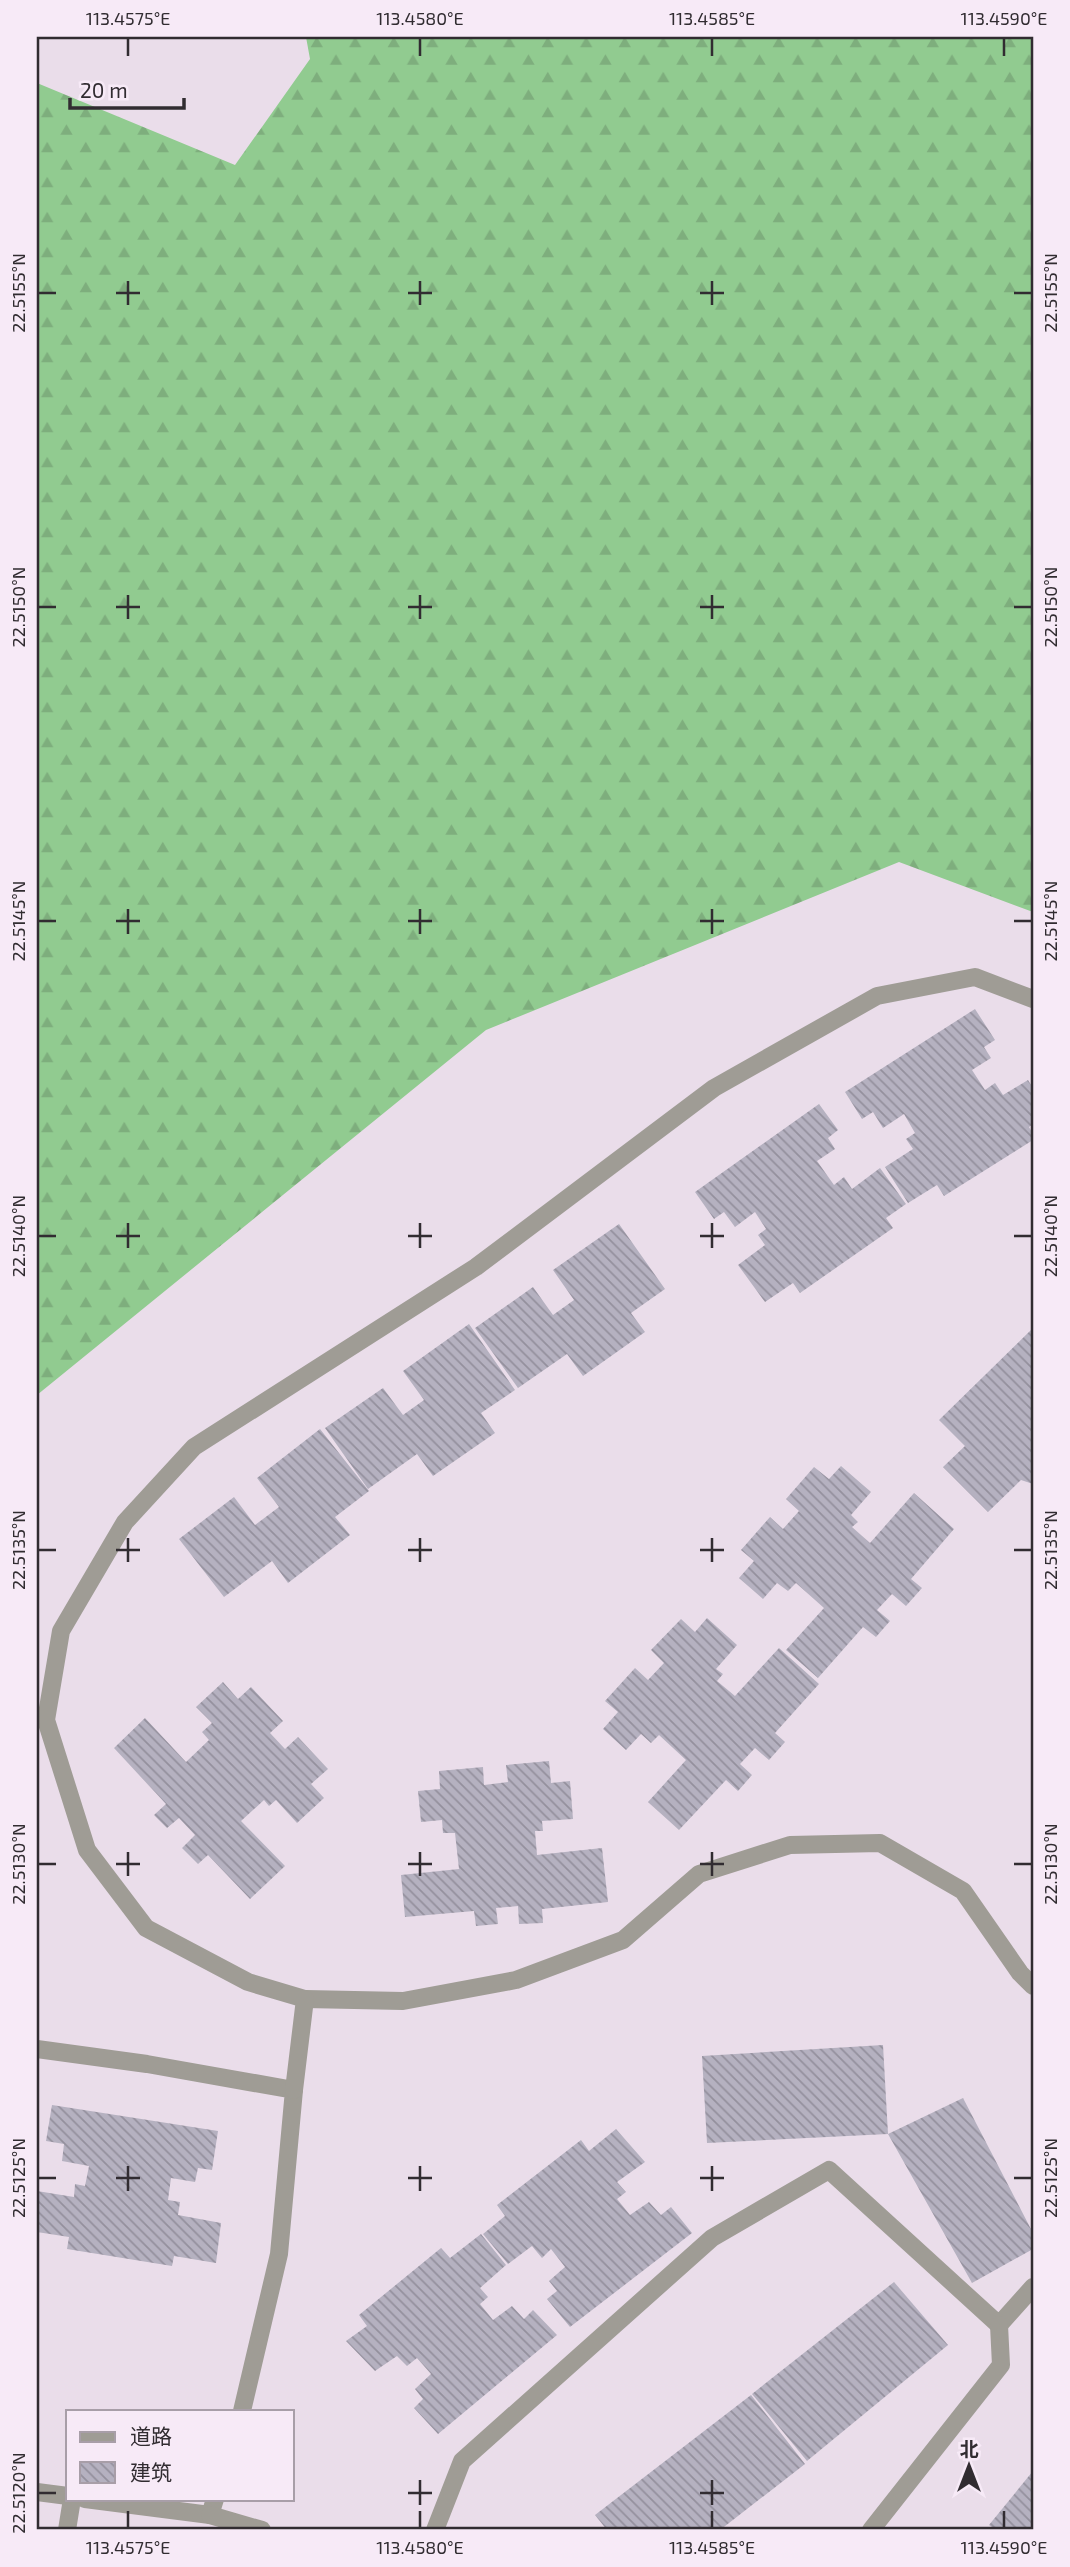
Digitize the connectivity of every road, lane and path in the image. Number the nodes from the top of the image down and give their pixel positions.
1 (1033, 999) edge
2 (1033, 1986) edge
3 (305, 1999) junction
4 (37, 2049) edge
5 (294, 2090) junction
6 (1033, 2287) edge
7 (999, 2325) junction
8 (242, 2410) edge
9 (37, 2491) edge
10 (66, 2497) edge
11 (70, 2500) edge
12 (101, 2500) edge
13 (212, 2507) edge
14 (66, 2530) edge
15 (262, 2530) edge
16 (435, 2530) edge
17 (871, 2530) edge

1 - 3 street
2 - 3 street
3 - 5 street
4 - 5 street
5 - 8 street
6 - 7 street
7 - 16 street
7 - 17 street
9 - 10 street
11 - 14 street
12 - 13 street
13 - 15 street

